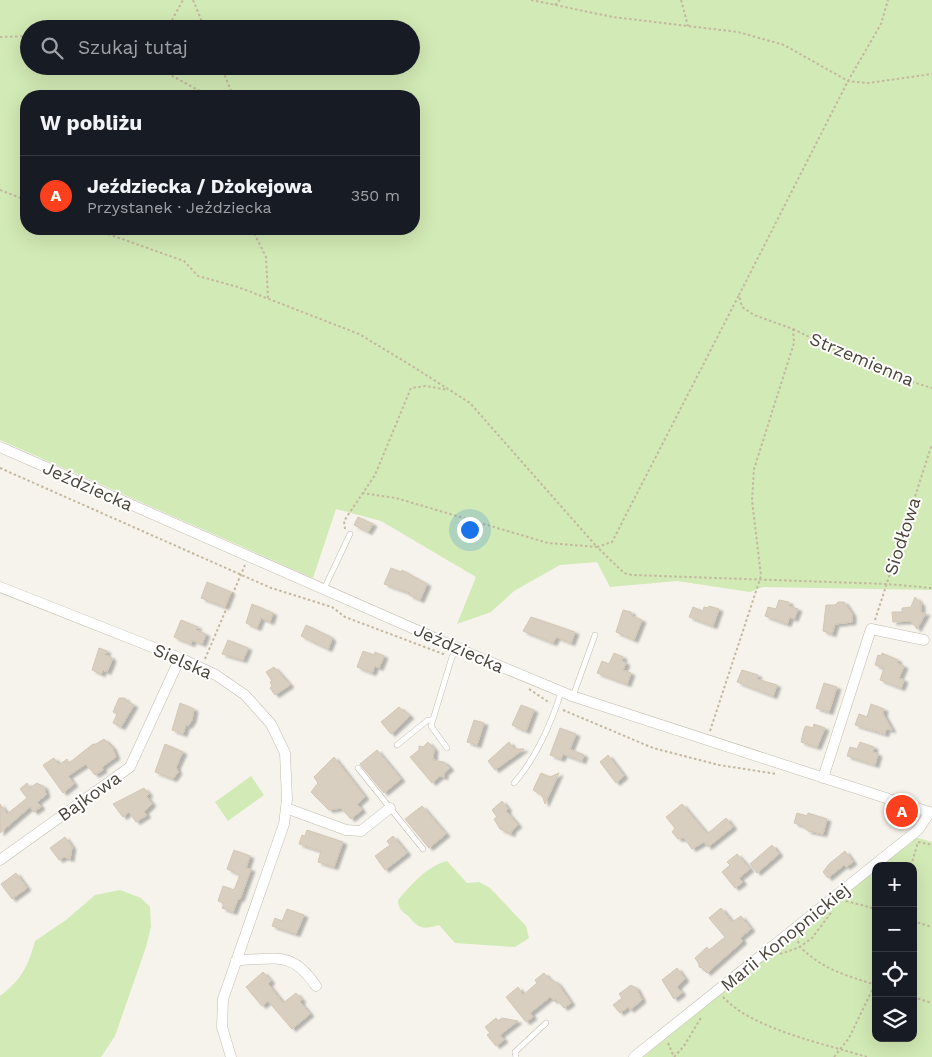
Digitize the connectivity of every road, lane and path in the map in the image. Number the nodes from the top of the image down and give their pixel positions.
1 (183, 0) edge
2 (192, 0) edge
3 (531, 0) edge
4 (560, 0) edge
5 (681, 0) edge
6 (888, 0) edge
7 (554, 6) junction
8 (172, 20) edge
9 (201, 20) edge
10 (688, 26) junction
11 (20, 36) edge
12 (0, 37) edge
13 (932, 74) edge
14 (170, 75) edge
15 (225, 75) edge
16 (848, 81) junction
17 (198, 90) edge
18 (231, 90) edge
19 (0, 190) edge
20 (20, 198) edge
21 (111, 235) edge
22 (255, 235) edge
23 (739, 295) junction
24 (268, 298) junction
25 (793, 329) junction
26 (932, 388) edge
27 (450, 390) junction
28 (932, 444) edge
29 (0, 447) edge
30 (362, 493) junction
31 (350, 534) dead end
32 (345, 546) junction
33 (597, 547) junction
34 (248, 556) junction
35 (760, 580) junction
36 (887, 584) junction
37 (0, 587) edge
38 (932, 588) edge
39 (324, 590) junction
40 (871, 629) junction
41 (595, 635) dead end
42 (924, 640) dead end
43 (458, 648) junction
44 (180, 658) junction
45 (202, 668) junction
46 (561, 691) junction
47 (572, 696) junction
48 (433, 720) junction
49 (706, 740) junction
50 (397, 745) dead end
51 (447, 748) dead end
52 (358, 768) dead end
53 (823, 778) junction
54 (514, 783) dead end
55 (286, 808) junction
56 (390, 808) junction
57 (931, 812) edge
58 (932, 845) edge
59 (423, 849) dead end
60 (0, 860) edge
61 (912, 862) edge
62 (839, 904) dead end
63 (835, 908) dead end
64 (872, 908) edge
65 (917, 922) edge
66 (932, 927) edge
67 (794, 931) junction
68 (800, 947) junction
69 (775, 956) dead end
70 (236, 960) junction
71 (872, 983) edge
72 (316, 986) dead end
73 (872, 990) edge
74 (917, 998) edge
75 (718, 1001) dead end
76 (932, 1003) edge
77 (707, 1011) dead end
78 (546, 1023) dead end
79 (669, 1030) junction
80 (840, 1049) junction
81 (231, 1057) edge
82 (516, 1057) edge
83 (634, 1057) edge
84 (674, 1057) edge
85 (834, 1057) edge
86 (867, 1057) edge

1 - 8 path
2 - 9 path
3 - 7 path
4 - 7 path
5 - 10 path
6 - 16 path
7 - 10 path
10 - 16 path
11 - 12 path
13 - 16 path
14 - 17 path
15 - 18 path
16 - 23 path
19 - 20 path
21 - 24 path
22 - 24 path
23 - 25 path, Strzemienna
23 - 33 path
24 - 27 path
25 - 26 path, Strzemienna
25 - 35 path
27 - 30 path
27 - 33 path
28 - 36 path, Siodłowa
29 - 34 street, Jeździecka
30 - 32 path
30 - 33 path
31 - 32 lane
32 - 39 lane
33 - 35 path
34 - 39 street, Jeździecka
34 - 45 path
35 - 36 path
35 - 49 path
36 - 38 path
36 - 40 path, Siodłowa
37 - 44 street, Sielska
39 - 43 street, Jeździecka
40 - 42 street
40 - 53 street
41 - 47 lane
43 - 46 street, Jeździecka
43 - 48 lane
44 - 45 street, Sielska
44 - 60 street, Bajkowa
45 - 55 street, Sielska
46 - 47 street, Jeździecka
46 - 54 lane
47 - 49 street, Jeździecka
48 - 50 lane
48 - 51 lane
49 - 53 street, Jeździecka
52 - 56 lane
53 - 57 street, Jeździecka
55 - 56 street
55 - 70 street, Sielska
56 - 59 lane
57 - 67 street, Marii Konopnickiej
58 - 61 path
62 - 64 path
63 - 68 path
65 - 66 path
67 - 68 path
67 - 79 street, Marii Konopnickiej
68 - 69 path
68 - 71 path
70 - 72 street
70 - 81 street, Sielska
73 - 80 path
74 - 76 path
75 - 80 path
77 - 84 path
78 - 82 lane
79 - 83 street, Marii Konopnickiej
79 - 84 path
80 - 85 path
80 - 86 path

